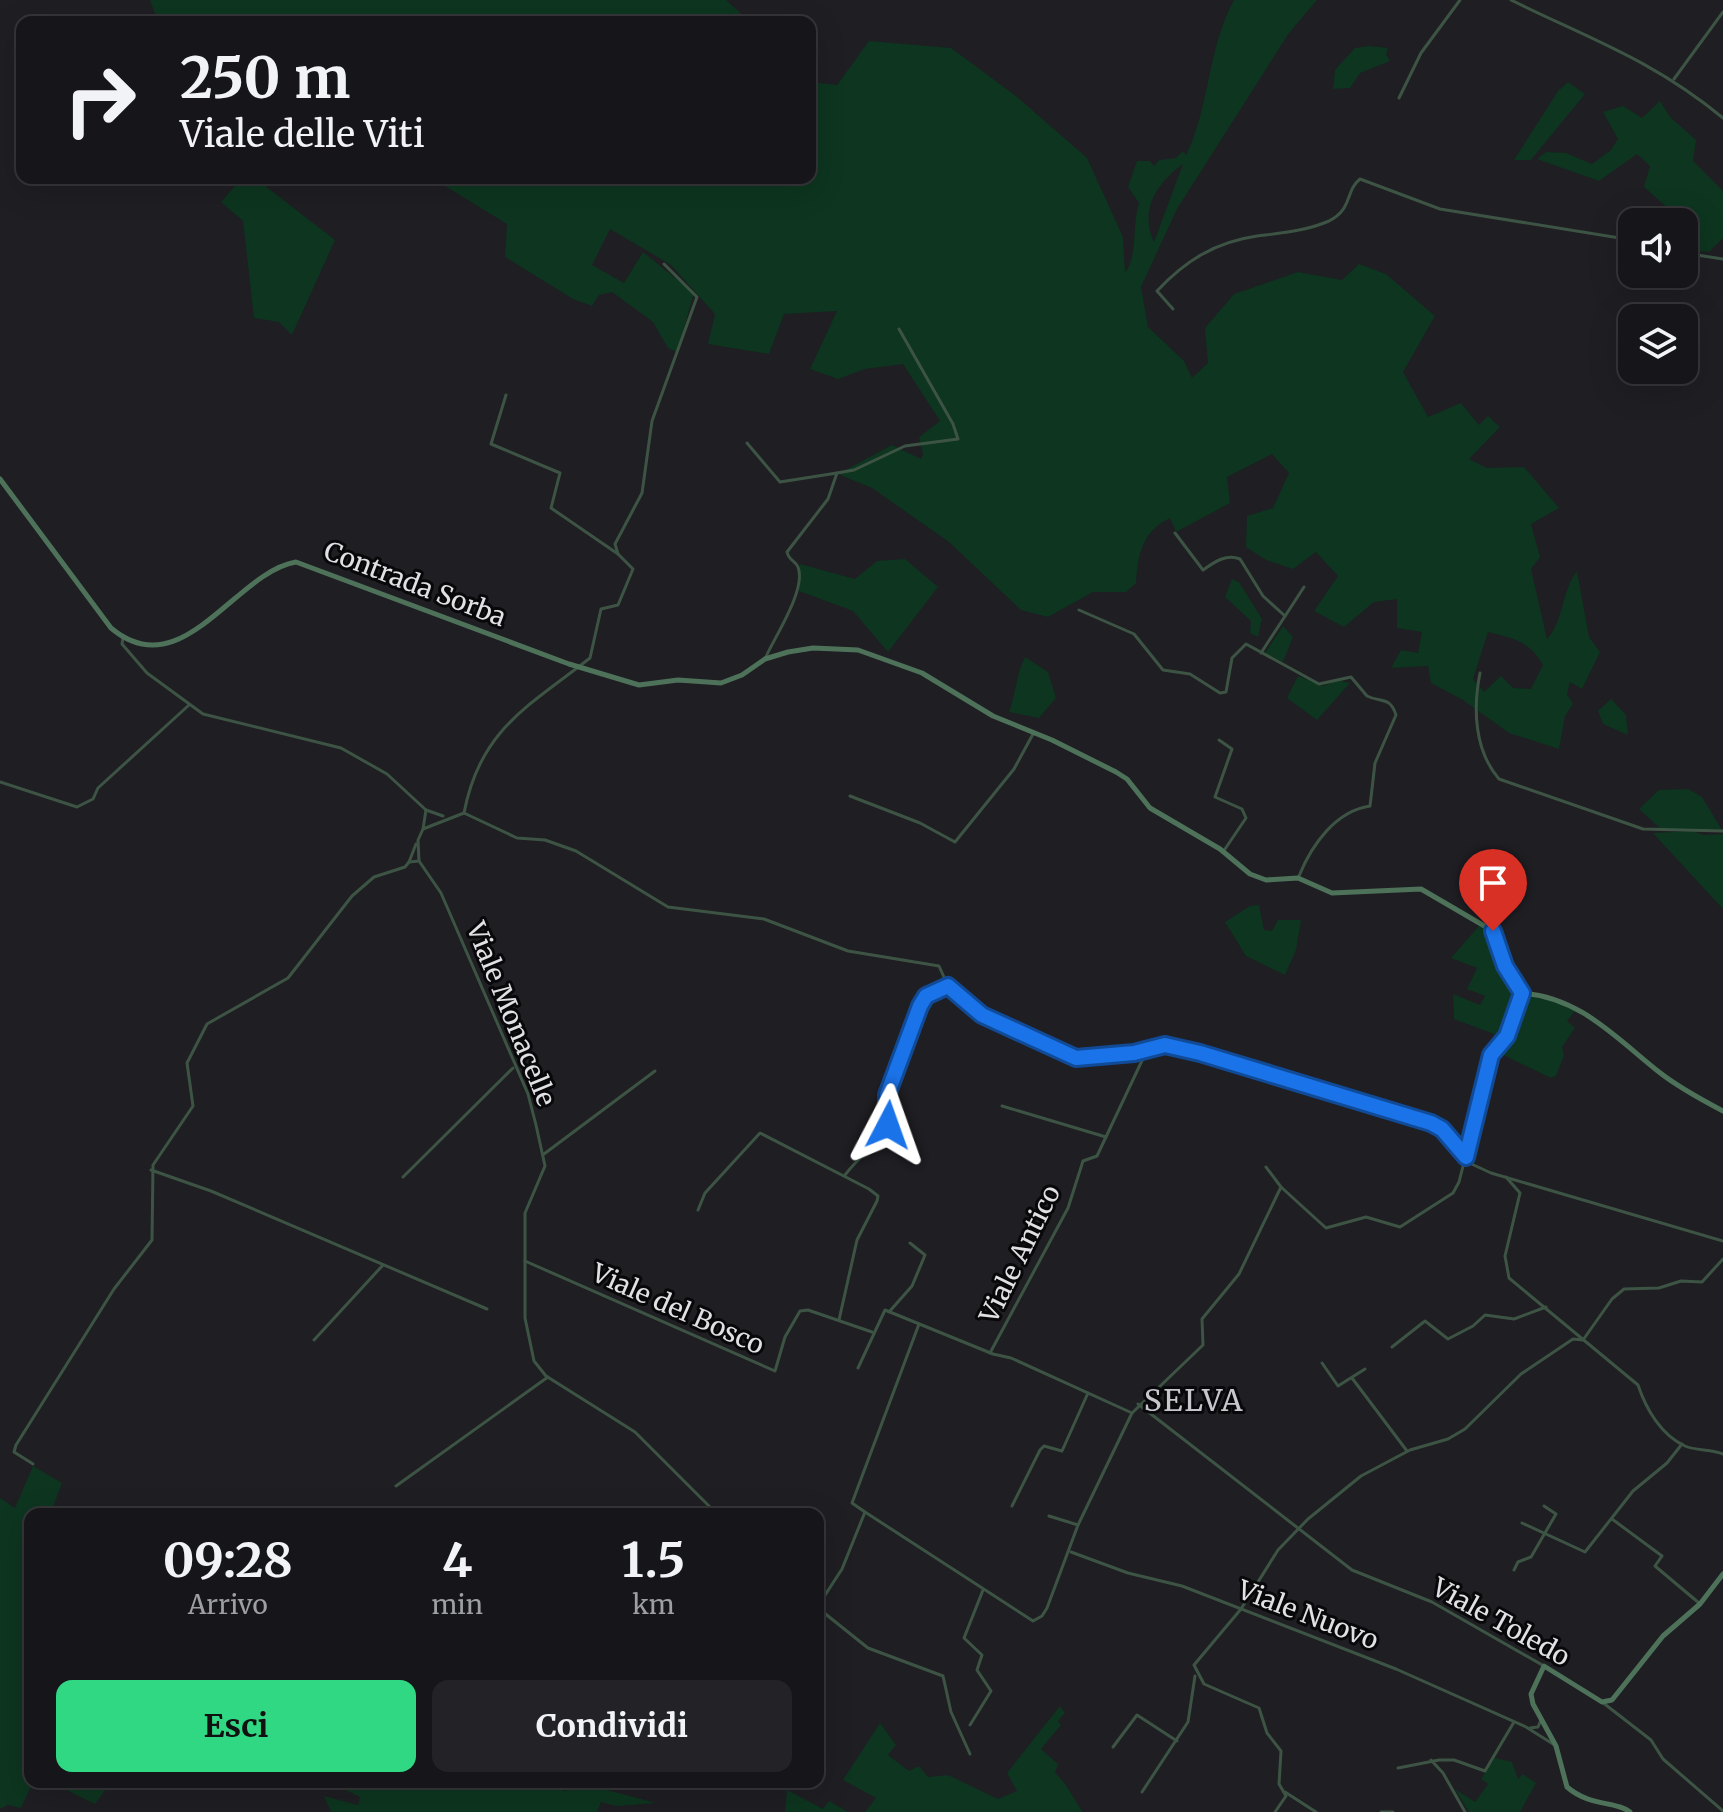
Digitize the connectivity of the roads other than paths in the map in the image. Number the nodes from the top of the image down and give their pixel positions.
1 (1460, 0) edge
2 (1511, 0) edge
3 (1723, 12) edge
4 (1674, 79) junction
5 (1399, 98) dead end
6 (1723, 118) edge
7 (1618, 238) edge
8 (1698, 255) edge
9 (1723, 259) edge
10 (664, 264) dead end
11 (1173, 309) dead end
12 (899, 329) dead end
13 (506, 395) dead end
14 (747, 443) dead end
15 (837, 473) junction
16 (0, 479) edge
17 (1175, 533) dead end
18 (618, 554) junction
19 (1304, 587) dead end
20 (1079, 610) dead end
21 (1285, 616) junction
22 (123, 638) junction
23 (776, 642) junction
24 (790, 652) junction
25 (1261, 653) junction
26 (765, 659) junction
27 (579, 667) junction
28 (1480, 673) dead end
29 (189, 705) junction
30 (1033, 733) junction
31 (1219, 740) dead end
32 (0, 782) edge
33 (850, 796) dead end
34 (426, 810) junction
35 (464, 813) junction
36 (446, 817) junction
37 (423, 829) junction
38 (1723, 831) edge
39 (418, 840) junction
40 (1223, 852) junction
41 (419, 861) junction
42 (409, 862) junction
43 (1298, 878) junction
44 (948, 986) junction
45 (1522, 993) junction
46 (1147, 1050) junction
47 (513, 1068) junction
48 (655, 1071) dead end
49 (1002, 1106) dead end
50 (1723, 1111) edge
51 (1107, 1138) junction
52 (544, 1154) junction
53 (1465, 1159) junction
54 (1266, 1167) dead end
55 (151, 1170) junction
56 (845, 1175) junction
57 (403, 1177) dead end
58 (1506, 1177) junction
59 (1281, 1187) junction
60 (698, 1210) dead end
61 (1723, 1241) edge
62 (910, 1243) dead end
63 (1723, 1259) edge
64 (524, 1261) junction
65 (383, 1265) junction
66 (1546, 1307) junction
67 (487, 1309) dead end
68 (889, 1312) junction
69 (839, 1320) junction
70 (919, 1324) junction
71 (872, 1332) junction
72 (314, 1340) dead end
73 (1583, 1340) junction
74 (1392, 1347) dead end
75 (990, 1353) junction
76 (1322, 1363) dead end
77 (858, 1368) dead end
78 (1365, 1369) dead end
79 (548, 1377) junction
80 (1352, 1378) junction
81 (1088, 1393) junction
82 (1138, 1404) junction
83 (1132, 1413) junction
84 (1682, 1444) junction
85 (1407, 1451) junction
86 (1723, 1454) edge
87 (33, 1464) dead end
88 (396, 1486) dead end
89 (1012, 1506) dead end
90 (1544, 1506) dead end
91 (711, 1508) edge
92 (865, 1512) junction
93 (1049, 1516) dead end
94 (1612, 1519) junction
95 (1522, 1523) dead end
96 (1078, 1525) junction
97 (1298, 1528) junction
98 (1545, 1533) junction
99 (1071, 1552) junction
100 (1514, 1570) dead end
101 (1723, 1574) edge
102 (983, 1590) junction
103 (824, 1598) edge
104 (1700, 1604) junction
105 (1241, 1609) junction
106 (824, 1612) edge
107 (1544, 1666) junction
108 (1195, 1673) junction
109 (1602, 1702) junction
110 (1541, 1720) junction
111 (1514, 1722) junction
112 (970, 1725) dead end
113 (1526, 1727) junction
114 (1534, 1728) junction
115 (1548, 1732) junction
116 (1539, 1735) junction
117 (1177, 1741) junction
118 (1556, 1746) junction
119 (1113, 1747) dead end
120 (970, 1754) dead end
121 (1431, 1760) junction
122 (1398, 1768) dead end
123 (1142, 1792) dead end
124 (1285, 1792) junction
125 (1723, 1811) edge
126 (1275, 1812) edge
127 (1316, 1812) edge
128 (1381, 1812) edge
129 (1393, 1812) edge
130 (1465, 1812) edge
131 (1630, 1812) edge

1 - 5 street
2 - 4 street
3 - 4 street
4 - 6 street
7 - 11 street
8 - 9 street
10 - 18 street
12 - 15 street
13 - 18 street
14 - 15 street
15 - 23 street
16 - 22 street
17 - 21 street
18 - 27 street
19 - 21 street
20 - 25 street
21 - 25 street
22 - 27 street, Contrada Sorba
22 - 29 street
23 - 24 street
23 - 26 street
24 - 26 street, Contrada Sorba
24 - 30 street, Contrada Sorba
25 - 43 street
26 - 27 street, Contrada Sorba
27 - 35 street
28 - 38 street
29 - 32 street
29 - 34 street
30 - 33 street
30 - 40 street, Contrada Sorba
31 - 40 street
34 - 36 street
34 - 37 street
35 - 36 street
35 - 44 street
36 - 37 street
37 - 39 street
39 - 41 street
39 - 42 street
40 - 43 street, Contrada Sorba
41 - 42 street
41 - 47 street, Viale Monacelle
42 - 55 street
43 - 45 street
44 - 46 street
44 - 56 street
45 - 50 street
45 - 53 street
46 - 51 street, Viale Antico
46 - 53 street
47 - 52 street, Viale Monacelle
47 - 57 street
48 - 52 street
49 - 51 street
51 - 75 street, Viale Antico
52 - 64 street
53 - 58 street
53 - 59 street
54 - 59 street
55 - 65 street
55 - 87 street
56 - 60 street
56 - 69 street
58 - 61 street
58 - 66 street
59 - 82 street
62 - 68 street
63 - 73 street
64 - 69 street, Viale del Bosco
64 - 79 street
65 - 67 street
65 - 72 street
66 - 73 street
66 - 74 street
68 - 70 street
68 - 71 street
69 - 71 street, Viale del Bosco
70 - 75 street
70 - 92 street
71 - 77 street
73 - 84 street
73 - 85 street
75 - 81 street
76 - 80 street
78 - 80 street
79 - 88 street
79 - 91 street
80 - 85 street
81 - 83 street
81 - 89 street
82 - 83 street
82 - 97 street, Viale Toledo
83 - 96 street
84 - 86 street
84 - 94 street
85 - 97 street
90 - 98 street
92 - 102 street
92 - 103 street
93 - 96 street
94 - 98 street
94 - 104 street
95 - 98 street
96 - 99 street
97 - 105 street
97 - 107 street, Viale Toledo
98 - 100 street
99 - 102 street
99 - 105 street, Viale Nuovo
101 - 104 street
102 - 112 street
104 - 109 street
105 - 108 street
105 - 111 street, Viale Nuovo
106 - 120 street
107 - 109 street, Viale Toledo
107 - 110 street
108 - 117 street
108 - 124 street
109 - 125 street
110 - 114 street
110 - 115 street
111 - 113 street, Viale Nuovo
111 - 121 street
113 - 114 street, Viale Nuovo
113 - 116 street, Viale Nuovo
114 - 115 street, Viale Nuovo
115 - 116 street
115 - 118 street
116 - 118 street, Viale Nuovo
117 - 119 street
117 - 123 street
118 - 131 street
121 - 122 street
121 - 130 street
124 - 126 street
124 - 127 street
128 - 129 street

